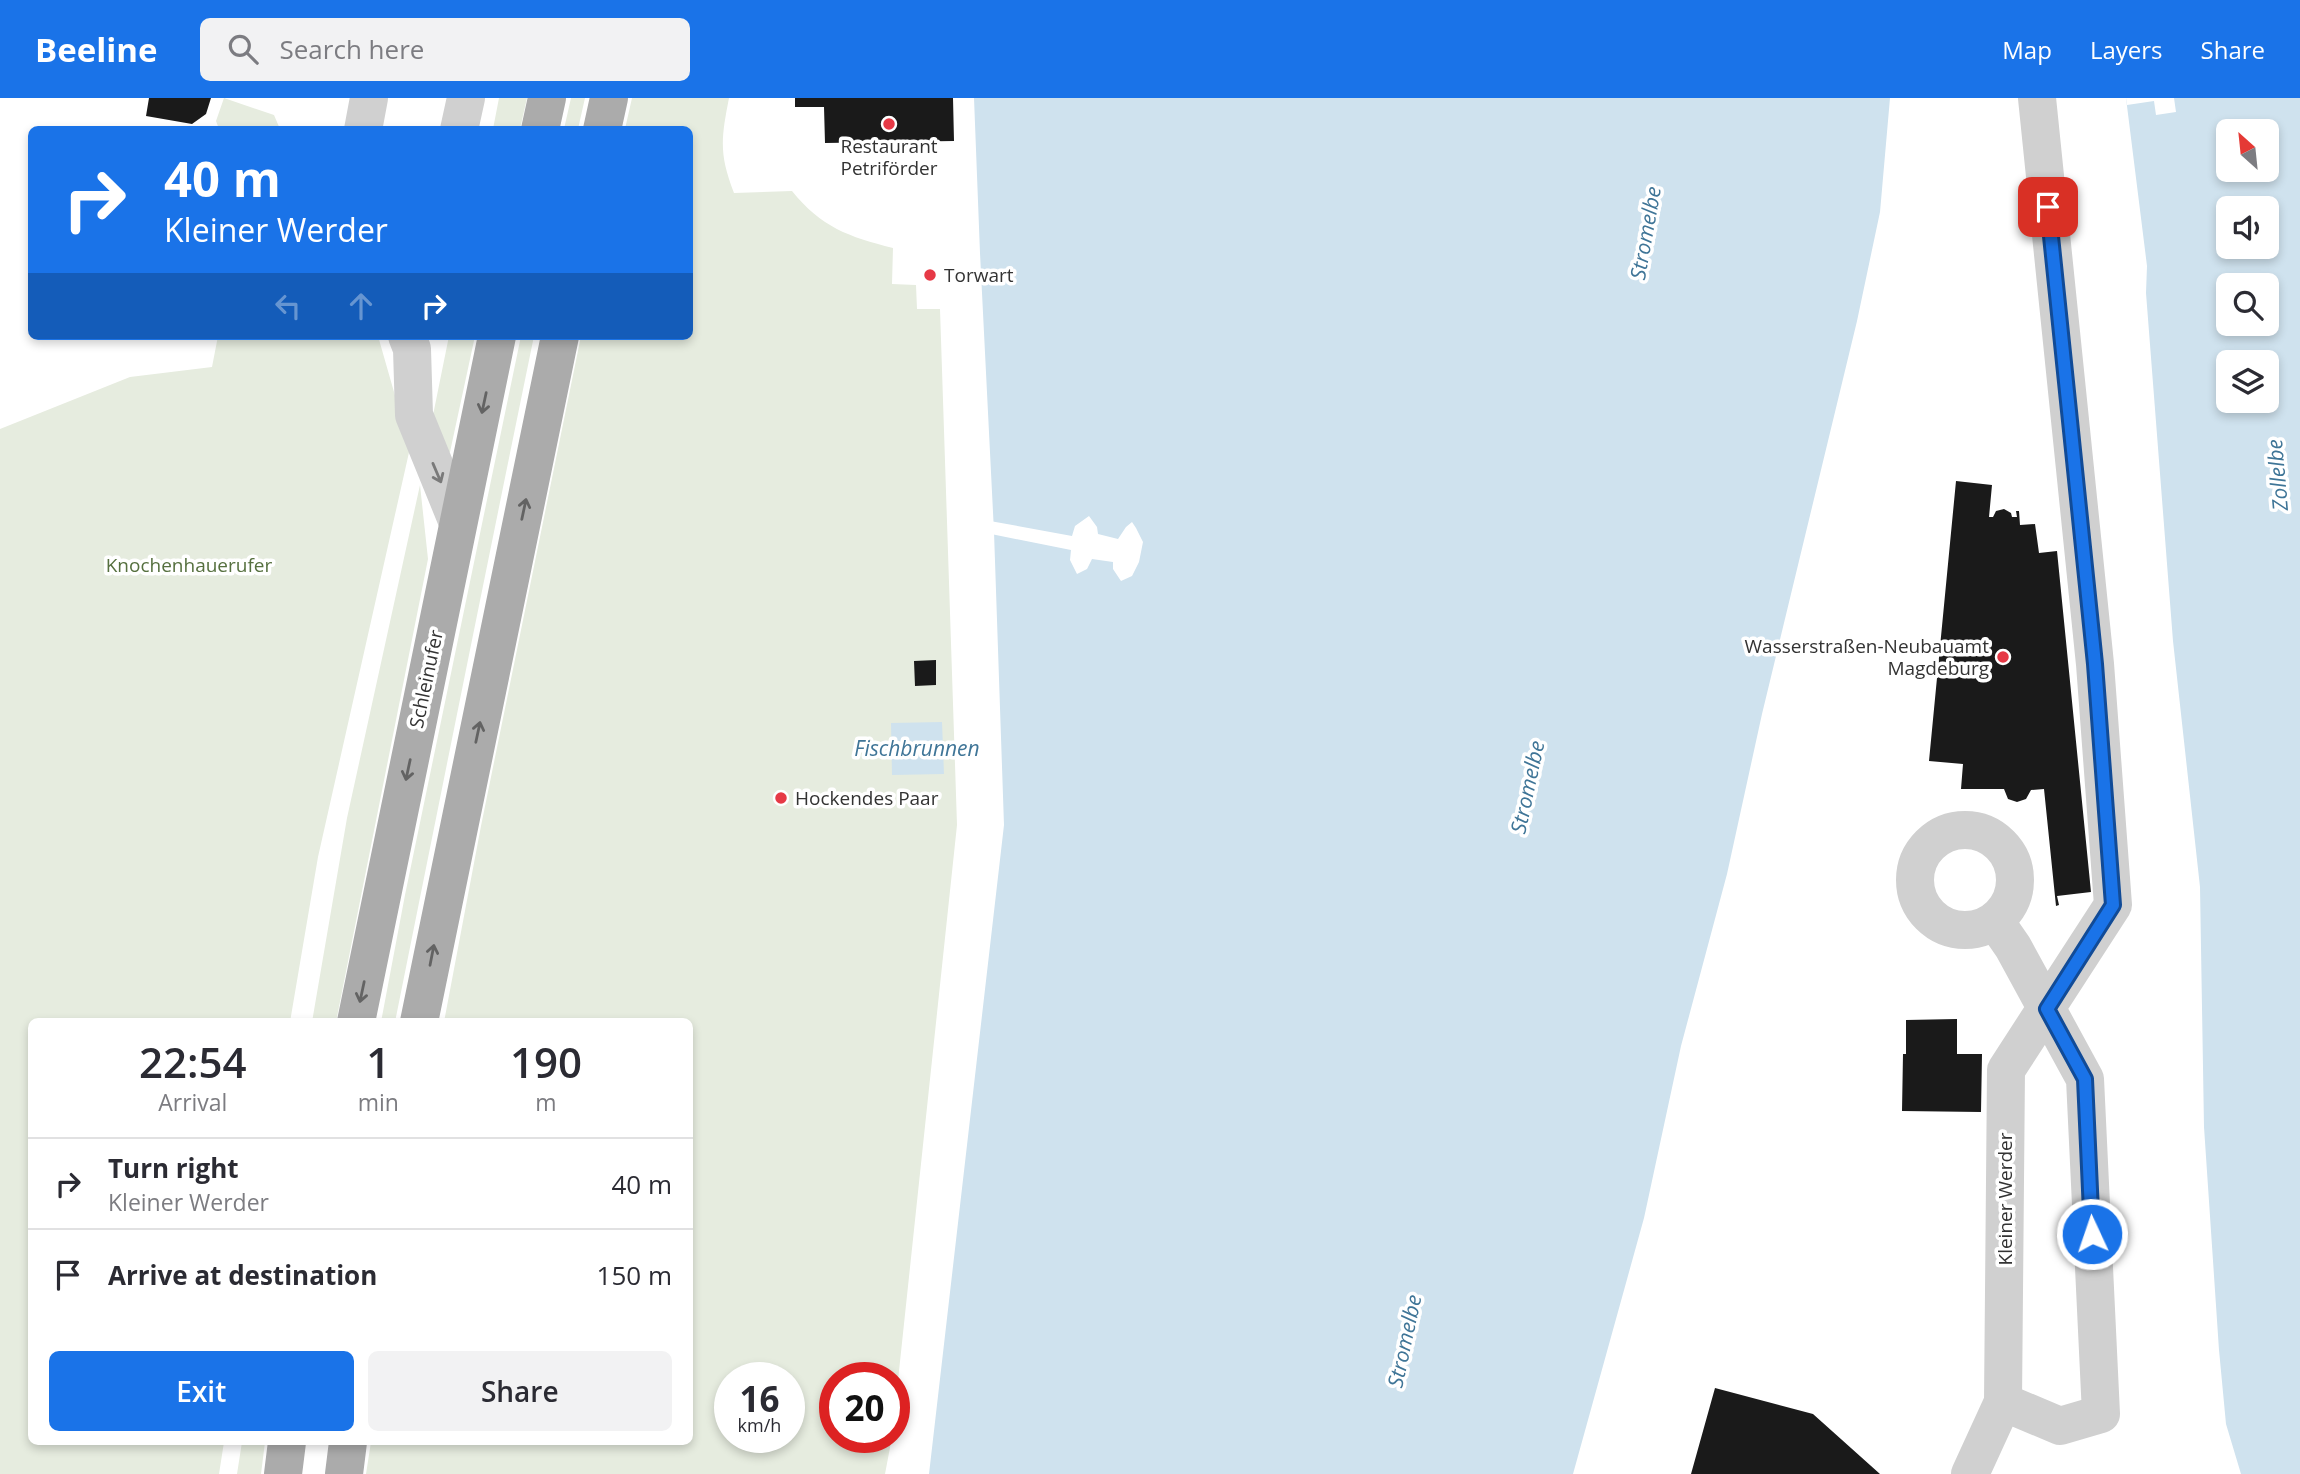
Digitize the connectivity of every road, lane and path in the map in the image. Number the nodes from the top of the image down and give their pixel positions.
1 (369, 98) edge
2 (466, 98) edge
3 (547, 98) edge
4 (609, 98) edge
5 (2036, 98) edge
6 (364, 126) edge
7 (460, 126) edge
8 (541, 126) edge
9 (603, 126) edge
10 (411, 340) edge
11 (496, 340) edge
12 (559, 340) edge
13 (458, 523) junction
14 (1995, 921) dead end
15 (2047, 1009) junction
16 (357, 1018) edge
17 (420, 1018) edge
18 (2003, 1402) junction
19 (288, 1445) edge
20 (348, 1445) edge
21 (283, 1474) edge
22 (344, 1474) edge
23 (1970, 1474) edge

1 - 6 street
2 - 7 street
3 - 8 main road
4 - 9 main road
5 - 15 street, Kleiner Werder
10 -> 13 street
11 -> 13 main road, Schleinufer
17 -> 12 main road
13 -> 16 main road, Schleinufer
14 - 15 street
15 - 18 street, Kleiner Werder
15 - 18 street
18 - 23 street, Kleiner Werder
19 - 21 main road
20 - 22 main road

